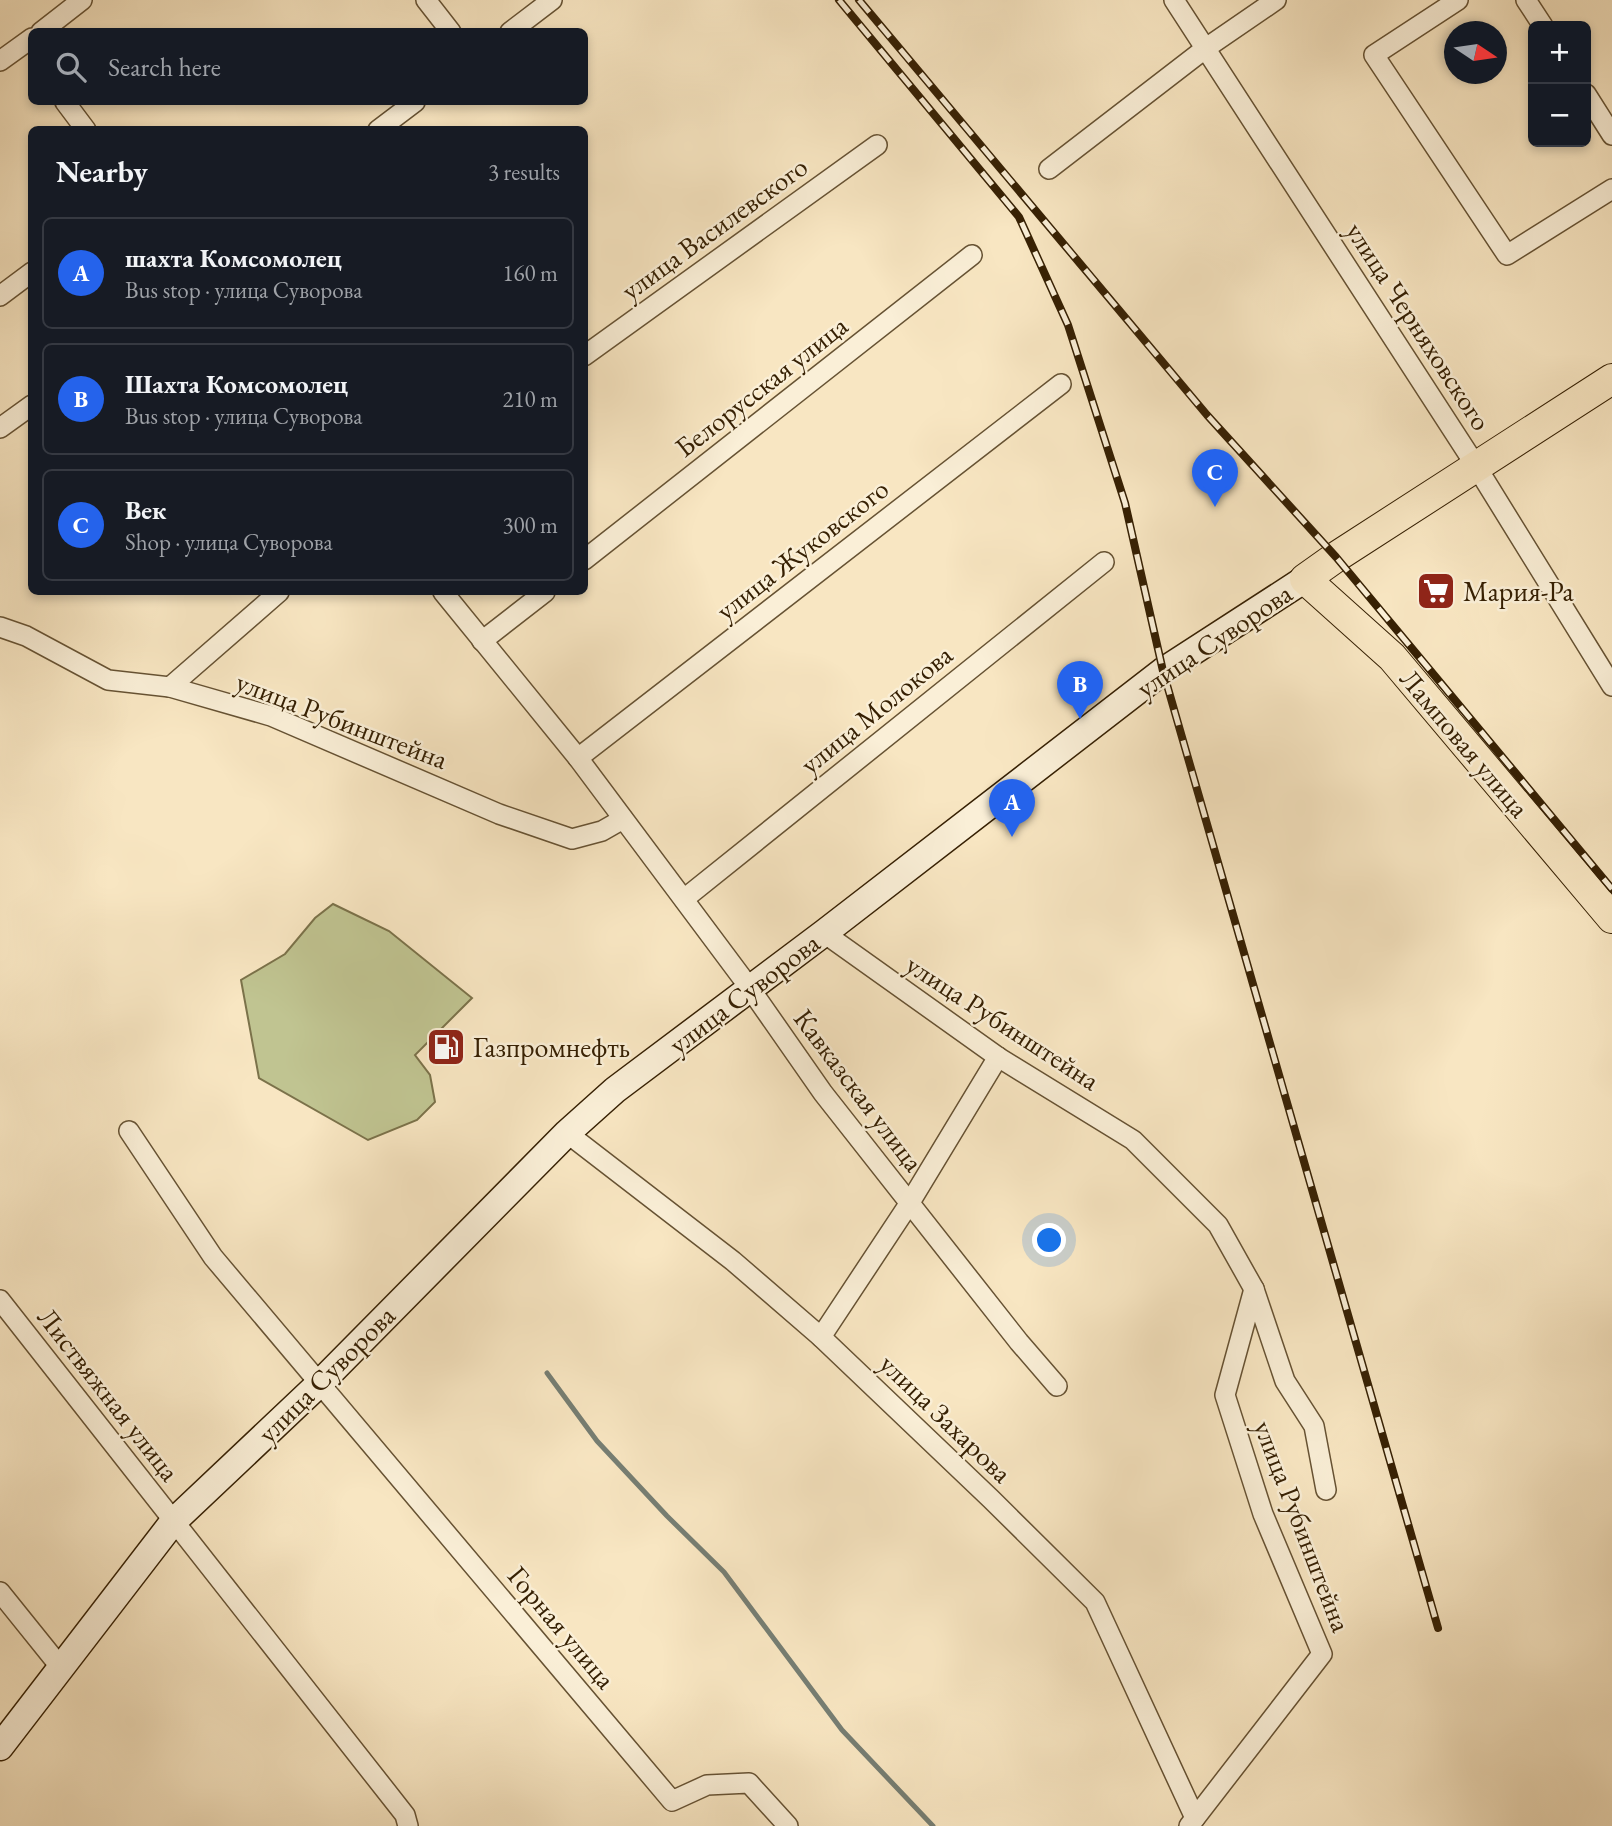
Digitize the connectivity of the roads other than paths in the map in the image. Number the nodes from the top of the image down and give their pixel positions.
1 (82, 0) edge
2 (426, 0) edge
3 (552, 0) edge
4 (1174, 0) edge
5 (1276, 0) edge
6 (1458, 0) edge
7 (1526, 0) edge
8 (1540, 21) edge
9 (46, 28) edge
10 (448, 28) edge
11 (514, 28) edge
12 (28, 47) edge
13 (1206, 48) junction
14 (0, 61) edge
15 (1591, 101) edge
16 (67, 105) edge
17 (411, 105) edge
18 (83, 126) edge
19 (383, 126) edge
20 (1612, 135) edge
21 (877, 145) dead end
22 (1049, 169) dead end
23 (1612, 189) edge
24 (972, 255) dead end
25 (28, 275) edge
26 (0, 296) edge
27 (588, 353) edge
28 (1612, 379) edge
29 (1061, 384) dead end
30 (28, 408) edge
31 (0, 428) edge
32 (1476, 466) junction
33 (588, 557) edge
34 (1104, 562) dead end
35 (1306, 579) junction
36 (276, 595) edge
37 (445, 595) edge
38 (541, 595) edge
39 (0, 627) edge
40 (482, 641) junction
41 (1612, 686) edge
42 (170, 687) junction
43 (578, 758) junction
44 (623, 819) junction
45 (684, 899) junction
46 (1612, 918) edge
47 (824, 933) junction
48 (749, 987) junction
49 (998, 1057) junction
50 (129, 1131) dead end
51 (567, 1133) junction
52 (909, 1204) junction
53 (1254, 1289) junction
54 (0, 1300) edge
55 (821, 1337) junction
56 (319, 1384) junction
57 (1058, 1386) dead end
58 (1326, 1490) dead end
59 (173, 1522) junction
60 (0, 1592) edge
61 (62, 1669) junction
62 (0, 1747) edge
63 (1192, 1822) edge
64 (408, 1826) edge
65 (788, 1826) edge

1 - 9 street
2 - 10 street
3 - 11 street
4 - 13 street, улица Черняховского
5 - 13 street
6 - 23 street
7 - 8 street
12 - 14 street
13 - 22 street
13 - 32 street, улица Черняховского
15 - 20 street
16 - 18 street
17 - 19 street
21 - 27 street, улица Василевского
24 - 33 street, Белорусская улица
25 - 26 street
28 - 32 main road, улица Суворова
29 - 43 street, улица Жуковского
30 - 31 street
32 - 35 main road, улица Суворова
32 - 41 street, улица Черняховского
34 - 45 street, улица Молокова
35 - 46 main road, Ламповая улица
35 - 47 street, улица Суворова
36 - 42 street
37 - 40 street, Кавказская улица
38 - 40 street
39 - 42 street, улица Рубинштейна
40 - 43 street, Кавказская улица
42 - 44 street, улица Рубинштейна
43 - 44 street, Кавказская улица
44 - 45 street, Кавказская улица
45 - 48 street, Кавказская улица
47 - 48 street, улица Суворова
47 - 49 street, улица Рубинштейна
48 - 51 street, улица Суворова
48 - 52 street, Кавказская улица
49 - 52 street
49 - 53 street, улица Рубинштейна
50 - 56 street
51 - 55 street, улица Захарова
51 - 56 street, улица Суворова
52 - 55 street
52 - 57 street, Кавказская улица
53 - 58 street, улица Рубинштейна
53 - 63 street, улица Рубинштейна
54 - 59 street, Листвяжная улица
55 - 63 street, улица Захарова
56 - 59 street, улица Суворова
56 - 65 street, Горная улица
59 - 61 street, улица Суворова
59 - 64 street, Листвяжная улица
60 - 61 street
61 - 62 street, улица Суворова

